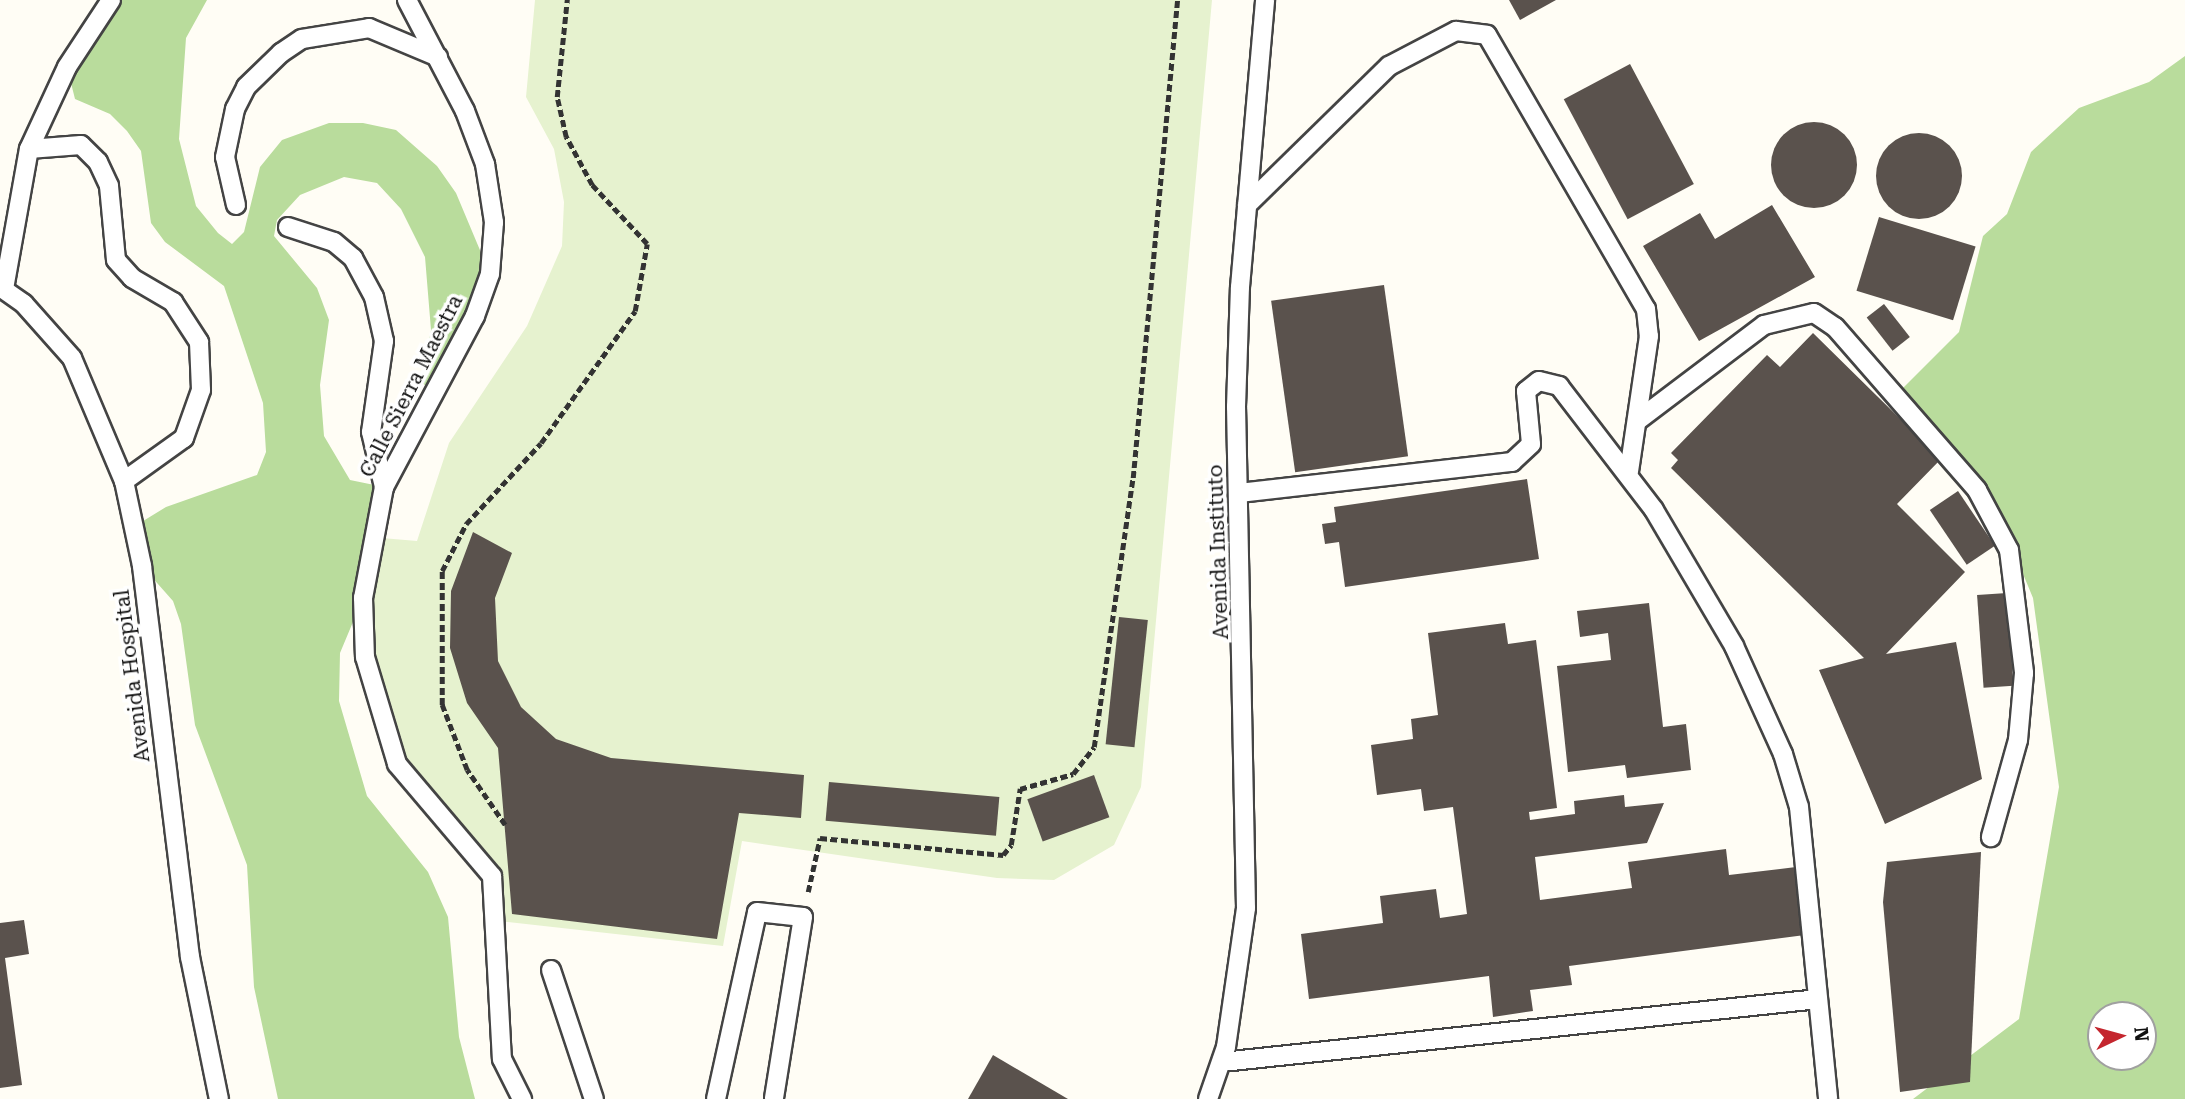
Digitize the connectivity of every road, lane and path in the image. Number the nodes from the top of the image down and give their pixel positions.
1 (111, 0) edge
2 (407, 0) edge
3 (567, 0) edge
4 (1177, 0) edge
5 (1265, 0) edge
6 (438, 57) junction
7 (29, 149) junction
8 (236, 205) dead end
9 (1247, 205) junction
10 (288, 227) dead end
11 (2, 288) edge
12 (1637, 421) junction
13 (1629, 472) junction
14 (124, 481) junction
15 (384, 487) junction
16 (1239, 493) junction
17 (505, 825) dead end
18 (1991, 837) dead end
19 (803, 917) junction
20 (551, 970) dead end
21 (1818, 999) junction
22 (1222, 1062) junction
23 (219, 1099) edge
24 (522, 1099) edge
25 (594, 1099) edge
26 (716, 1099) edge
27 (774, 1099) edge
28 (1208, 1099) edge
29 (1828, 1099) edge

1 - 7 lane
2 - 6 lane, Calle Sierra Maestra
3 - 17 path
4 - 19 path
5 - 9 lane, Avenida Instituto
6 - 8 lane
6 - 15 lane, Calle Sierra Maestra
7 - 11 lane
7 - 14 lane
9 - 12 lane
9 - 16 lane, Avenida Instituto
10 - 15 lane
11 - 14 lane, Avenida Hospital
12 - 13 lane
12 - 18 lane
13 - 16 lane
13 - 21 lane
14 - 23 lane, Avenida Hospital
15 - 24 lane, Calle Sierra Maestra
16 - 22 lane, Avenida Instituto
19 - 26 lane
19 - 27 lane
20 - 25 lane
21 - 22 lane
21 - 29 lane
22 - 28 lane, Avenida Instituto

